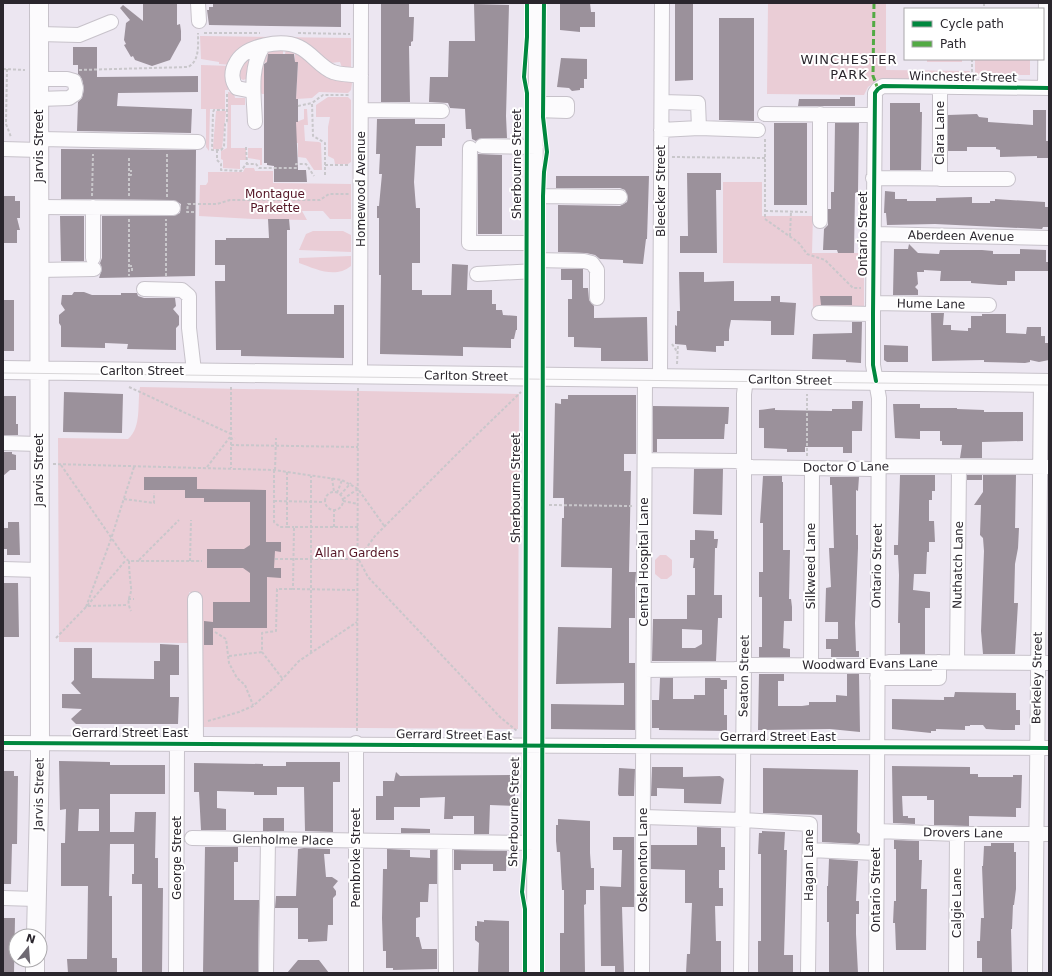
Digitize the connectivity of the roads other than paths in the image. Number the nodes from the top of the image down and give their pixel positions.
1 (39, 3) edge
2 (198, 3) edge
3 (361, 3) edge
4 (536, 3) edge
5 (662, 3) edge
6 (1046, 3) edge
7 (111, 22) dead end
8 (198, 27) road end
9 (39, 34) junction
10 (263, 46) junction
11 (32, 74) junction
12 (361, 75) junction
13 (940, 87) junction
14 (253, 88) junction
15 (1047, 88) edge
16 (878, 89) joint
17 (39, 99) junction
18 (662, 102) junction
19 (361, 110) junction
20 (442, 111) dead end
21 (765, 114) dead end
22 (820, 114) junction
23 (874, 115) junction
24 (255, 122) dead end
25 (699, 128) junction
26 (661, 130) junction
27 (761, 134) road end
28 (198, 142) dead end
29 (40, 145) junction
30 (8, 146) edge
31 (536, 147) junction
32 (873, 178) junction
33 (940, 179) junction
34 (1008, 179) dead end
35 (536, 196) junction
36 (620, 197) dead end
37 (40, 207) junction
38 (92, 207) junction
39 (173, 208) dead end
40 (820, 221) dead end
41 (873, 234) junction
42 (1049, 238) edge
43 (536, 243) junction
44 (536, 265) junction
45 (39, 270) junction
46 (477, 274) dead end
47 (144, 289) dead end
48 (597, 298) dead end
49 (989, 305) dead end
50 (873, 308) junction
51 (819, 313) dead end
52 (3, 370) edge
53 (39, 371) junction
54 (194, 371) junction
55 (535, 376) junction
56 (652, 378) junction
57 (746, 379) junction
58 (359, 381) junction
59 (876, 381) junction
60 (1045, 383) edge
61 (3, 444) edge
62 (39, 444) junction
63 (645, 460) junction
64 (744, 465) junction
65 (878, 467) junction
66 (1045, 467) edge
67 (809, 468) junction
68 (959, 468) junction
69 (3, 569) edge
70 (39, 570) junction
71 (195, 599) dead end
72 (957, 662) junction
73 (1043, 663) edge
74 (811, 665) junction
75 (744, 667) junction
76 (644, 670) junction
77 (876, 671) junction
78 (356, 737) junction
79 (3, 743) edge
80 (40, 743) junction
81 (177, 743) junction
82 (196, 743) junction
83 (535, 746) junction
84 (644, 747) junction
85 (742, 747) junction
86 (876, 747) junction
87 (1043, 747) edge
88 (643, 817) junction
89 (743, 820) junction
90 (876, 831) junction
91 (1043, 833) edge
92 (957, 834) junction
93 (192, 838) dead end
94 (268, 839) junction
95 (356, 841) junction
96 (446, 842) junction
97 (534, 843) junction
98 (810, 850) junction
99 (876, 852) junction
100 (3, 898) edge
101 (36, 899) junction
102 (36, 928) edge
103 (176, 973) edge
104 (266, 973) edge
105 (356, 973) edge
106 (446, 973) edge
107 (534, 973) edge
108 (642, 973) edge
109 (740, 973) edge
110 (808, 973) edge
111 (876, 973) edge
112 (956, 973) edge
113 (1035, 973) edge

1 - 9 main road, Jarvis Street
2 - 8 street
3 - 12 street, Homewood Avenue
4 - 31 street, Sherbourne Street
5 - 18 street, Bleecker Street
6 - 15 street
7 - 9 street
9 - 11 main road, Jarvis Street
10 - 12 street
10 - 14 street
10 - 14 street
11 - 17 main road, Jarvis Street
11 - 17 street
12 - 19 street, Homewood Avenue
13 - 15 street, Winchester Street
13 - 16 street, Winchester Street
13 - 33 street, Clara Lane
14 - 24 street
16 - 23 street, Ontario Street
17 - 29 main road, Jarvis Street
18 - 25 street
18 - 26 street, Bleecker Street
19 - 20 street
19 - 58 street, Homewood Avenue
21 - 22 street
22 - 23 street
22 - 40 street
23 - 32 street, Ontario Street
25 - 26 street
25 - 27 street
26 - 56 street, Bleecker Street
28 - 29 street
29 - 30 street
29 - 37 main road, Jarvis Street
31 - 35 street, Sherbourne Street
31 - 43 street
32 - 33 street
32 - 41 street, Ontario Street
33 - 34 street
35 - 36 street
35 - 43 street, Sherbourne Street
37 - 38 street
37 - 45 main road, Jarvis Street
38 - 39 street
38 - 45 street
41 - 42 street, Aberdeen Avenue
41 - 50 street, Ontario Street
43 - 44 street, Sherbourne Street
44 - 46 street
44 - 48 street
44 - 55 street, Sherbourne Street
45 - 53 main road, Jarvis Street
47 - 54 street
49 - 50 street, Hume Lane
50 - 51 street, Hume Lane
50 - 59 street, Ontario Street
52 - 53 main road, Carlton Street
53 - 54 main road, Carlton Street
53 - 62 main road, Jarvis Street
54 - 58 main road, Carlton Street
55 - 56 main road, Carlton Street
55 - 58 main road, Carlton Street
55 - 83 street, Sherbourne Street
56 - 57 main road, Carlton Street
56 - 63 street, Central Hospital Lane
57 - 59 main road, Carlton Street
57 - 64 street, Seaton Street
59 - 60 main road, Carlton Street
59 - 65 street, Ontario Street
60 - 66 street, Berkeley Street
61 - 62 street
62 - 70 main road, Jarvis Street
63 - 64 street, Doctor O Lane
63 - 76 street, Central Hospital Lane
64 - 67 street, Doctor O Lane
64 - 75 street, Seaton Street
65 - 67 street, Doctor O Lane
65 - 68 street, Doctor O Lane
65 - 77 street, Ontario Street
66 - 68 street, Doctor O Lane
66 - 73 street, Berkeley Street
67 - 74 street, Silkweed Lane
68 - 72 street, Nuthatch Lane
69 - 70 street
70 - 80 main road, Jarvis Street
71 - 82 street
72 - 73 street, Woodward Evans Lane
72 - 77 street, Woodward Evans Lane
73 - 87 street, Berkeley Street
74 - 75 street, Woodward Evans Lane
74 - 77 street, Woodward Evans Lane
75 - 76 street, Woodward Evans Lane
75 - 85 street, Seaton Street
76 - 84 street, Central Hospital Lane
77 - 86 street, Ontario Street
78 - 82 street, Gerrard Street East
78 - 83 street, Gerrard Street East
78 - 95 street, Pembroke Street
79 - 80 street, Gerrard Street East
80 - 81 street, Gerrard Street East
80 - 101 main road, Jarvis Street
81 - 82 street, Gerrard Street East
81 - 103 street, George Street
83 - 84 street, Gerrard Street East
83 - 97 street, Sherbourne Street
84 - 85 street, Gerrard Street East
84 - 88 street, Oskenonton Lane
85 - 86 street, Gerrard Street East
85 - 89 street, Seaton Street
86 - 87 street, Gerrard Street East
86 - 90 street, Ontario Street
87 - 91 street, Berkeley Street
88 - 89 street
88 - 108 street, Oskenonton Lane
89 - 98 street, Hagan Lane
89 - 109 street, Seaton Street
90 - 92 street, Drovers Lane
90 - 99 street, Ontario Street
91 - 92 street, Drovers Lane
91 - 113 street, Berkeley Street
92 - 112 street, Calgie Lane
93 - 94 street, Glenholme Place
94 - 95 street, Glenholme Place
94 - 104 street
95 - 96 street, Glenholme Place
95 - 105 street, Pembroke Street
96 - 97 street, Glenholme Place
96 - 106 street
97 - 107 street, Sherbourne Street
98 - 99 street
98 - 110 street, Hagan Lane
99 - 111 street, Ontario Street
100 - 101 street
101 - 102 main road, Jarvis Street

